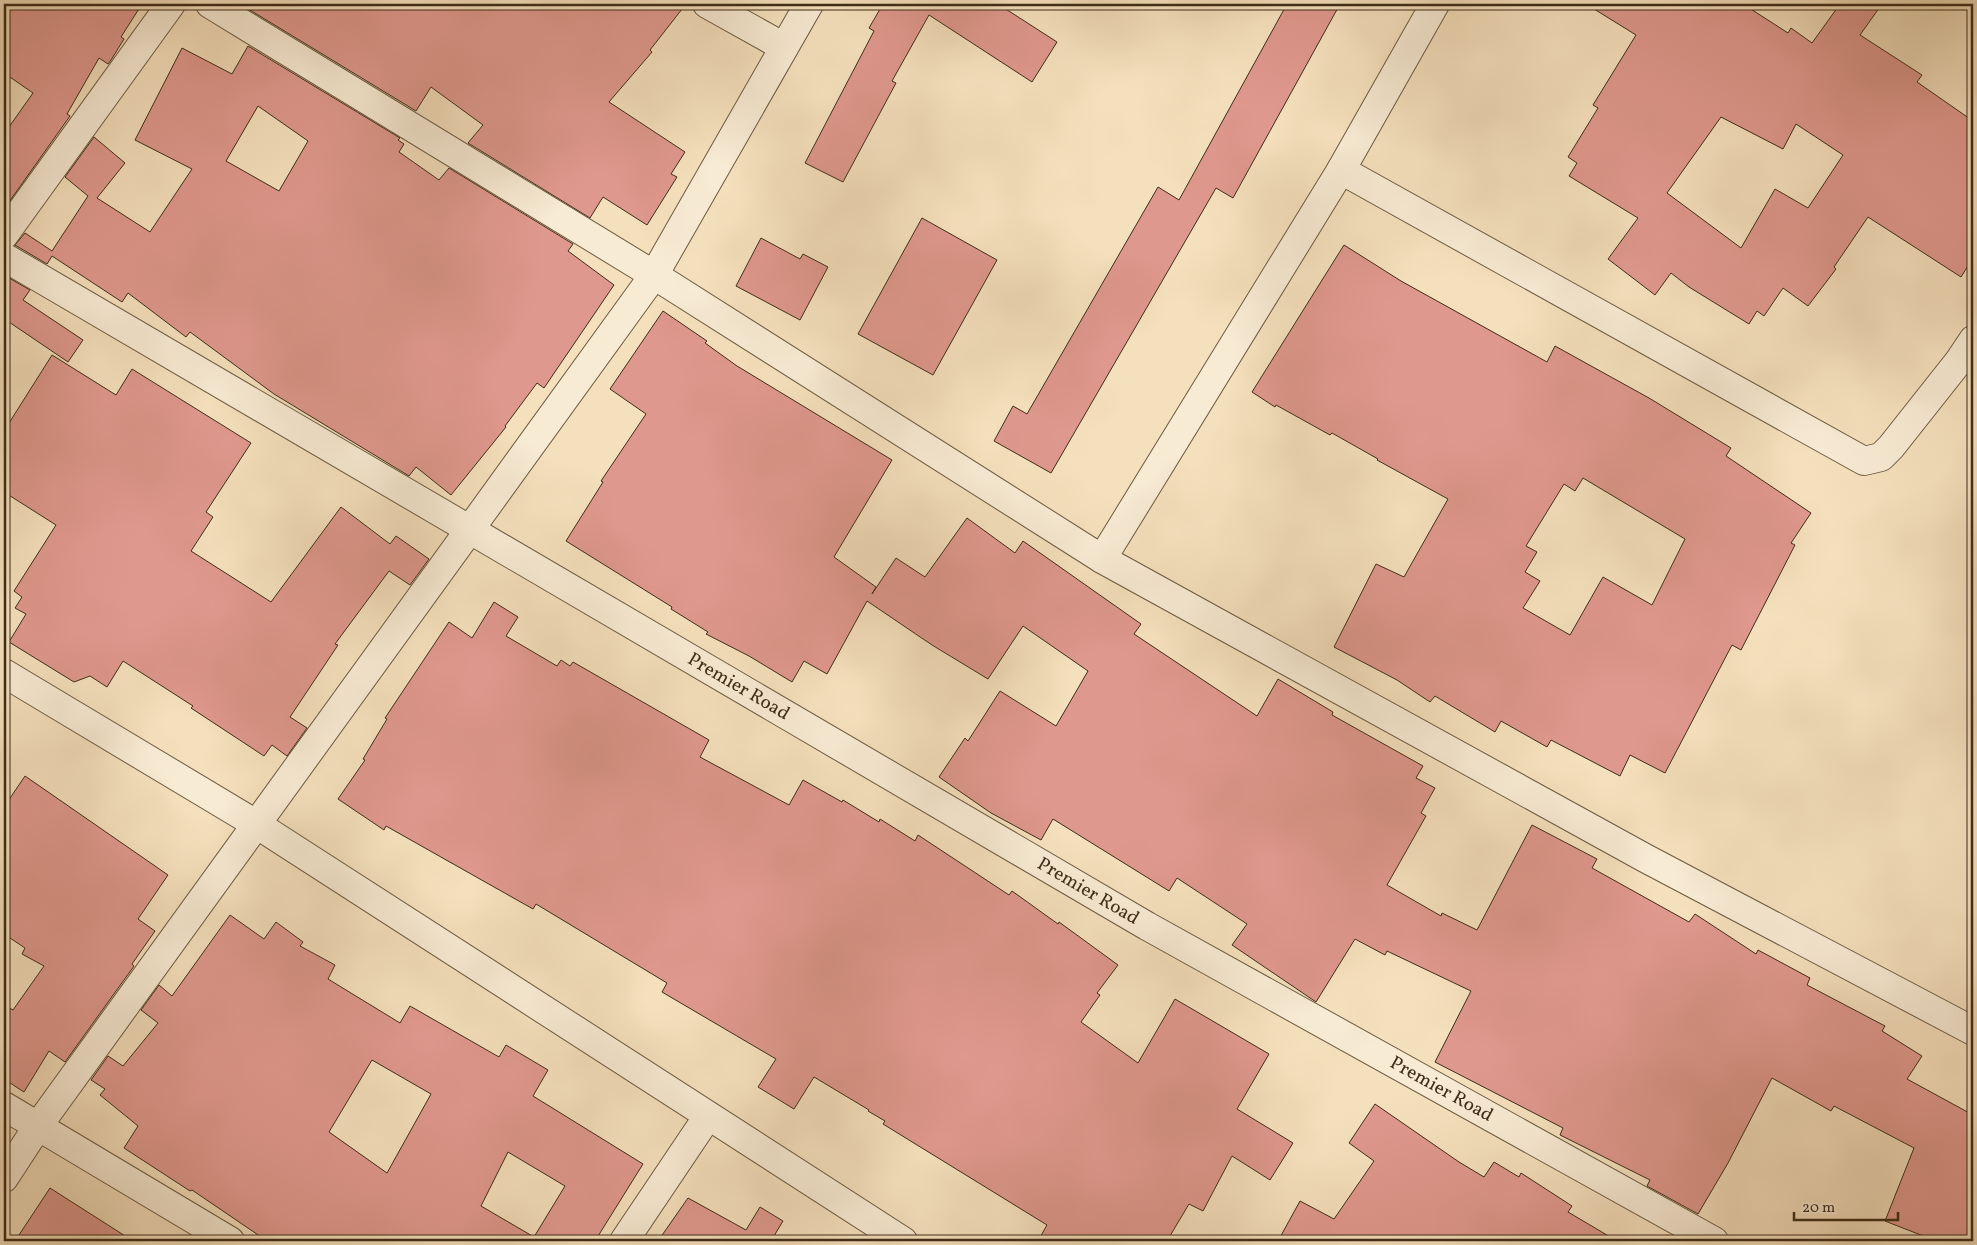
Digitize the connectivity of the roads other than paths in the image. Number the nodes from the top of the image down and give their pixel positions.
1 (171, 4) edge
2 (210, 4) edge
3 (707, 4) edge
4 (809, 4) edge
5 (1435, 4) edge
6 (784, 47) junction
7 (1341, 170) junction
8 (4, 235) edge
9 (4, 257) edge
10 (654, 275) junction
11 (1969, 356) edge
12 (468, 530) junction
13 (1102, 559) junction
14 (4, 673) edge
15 (256, 824) junction
16 (1973, 1032) edge
17 (4, 1106) edge
18 (708, 1116) junction
19 (38, 1126) junction
20 (4, 1178) edge
21 (230, 1241) edge
22 (624, 1241) edge
23 (903, 1241) edge
24 (1714, 1241) edge

1 - 8 street
2 - 10 street
3 - 6 street
4 - 6 street
5 - 7 street
6 - 10 street
7 - 11 street
7 - 13 street
9 - 12 street, Premier Road
10 - 12 street
10 - 13 street
12 - 15 street
12 - 24 street, Premier Road
13 - 16 street
14 - 15 street
15 - 18 street
15 - 19 street
17 - 19 street
18 - 22 street
18 - 23 street
19 - 20 street
19 - 21 street

